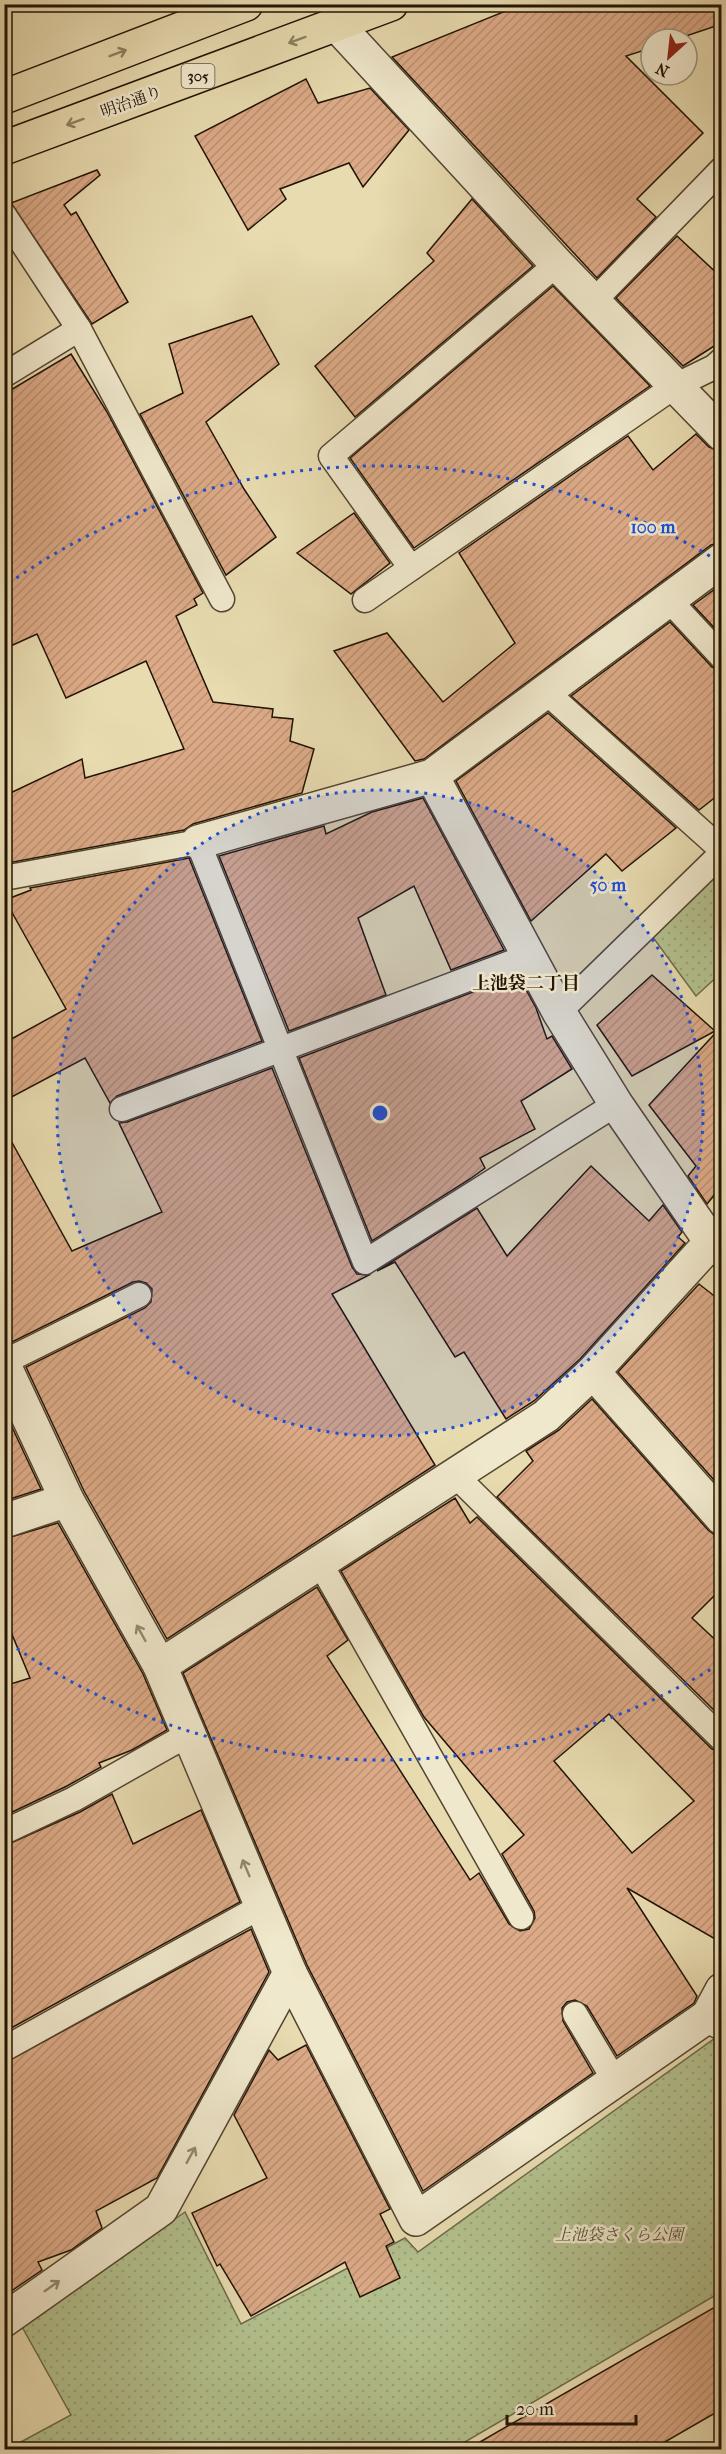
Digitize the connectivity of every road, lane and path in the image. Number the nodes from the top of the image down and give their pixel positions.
1 (246, 4) edge
2 (392, 4) edge
3 (337, 25) junction
4 (4, 97) edge
5 (4, 148) edge
6 (722, 169) edge
7 (4, 215) edge
8 (557, 264) junction
9 (593, 302) junction
10 (79, 329) junction
11 (722, 360) edge
12 (4, 375) edge
13 (675, 386) junction
14 (722, 434) edge
15 (722, 560) edge
16 (411, 568) junction
17 (222, 599) dead end
18 (668, 599) junction
19 (365, 600) dead end
20 (722, 657) edge
21 (545, 692) junction
22 (432, 776) junction
23 (198, 842) junction
24 (722, 851) edge
25 (4, 878) edge
26 (529, 956) junction
27 (559, 1012) junction
28 (282, 1050) junction
29 (616, 1104) junction
30 (122, 1109) dead end
31 (718, 1241) edge
32 (138, 1295) dead end
33 (4, 1364) edge
34 (593, 1372) junction
35 (456, 1476) junction
36 (66, 1500) junction
37 (722, 1518) edge
38 (4, 1521) edge
39 (320, 1563) junction
40 (160, 1666) junction
41 (189, 1734) junction
42 (722, 1740) edge
43 (4, 1832) edge
44 (262, 1906) junction
45 (521, 1917) dead end
46 (290, 1973) junction
47 (717, 2010) edge
48 (575, 2014) dead end
49 (4, 2049) edge
50 (615, 2081) junction
51 (4, 2320) edge

4 -> 1 main road
2 - 3 main road, 明治通り / 305
3 -> 5 main road, 明治通り / 305
3 - 8 street
6 - 9 lane
7 - 10 lane
8 - 9 street
8 - 16 lane
9 - 13 street
10 - 12 lane
10 - 17 lane
11 - 13 lane
13 - 14 street
13 - 16 lane
15 - 18 street
16 - 19 lane
18 - 20 lane
18 - 21 street
21 - 22 street
21 - 24 lane
22 - 23 street
22 - 26 street
23 - 25 lane
23 - 28 lane
24 - 27 lane
26 - 27 street
26 - 28 lane
27 - 29 street
28 - 29 lane
28 - 30 lane
29 - 31 street
31 - 34 street
32 - 33 lane
33 - 36 street
34 - 35 street
34 - 37 street
35 - 39 street
35 - 42 lane
36 - 38 street
40 -> 36 street
39 - 40 street
39 - 45 lane
40 - 41 street
41 - 43 lane
44 -> 41 street
44 - 46 street
44 - 49 lane
46 - 50 street
51 -> 46 street
47 - 50 street
48 - 50 lane

